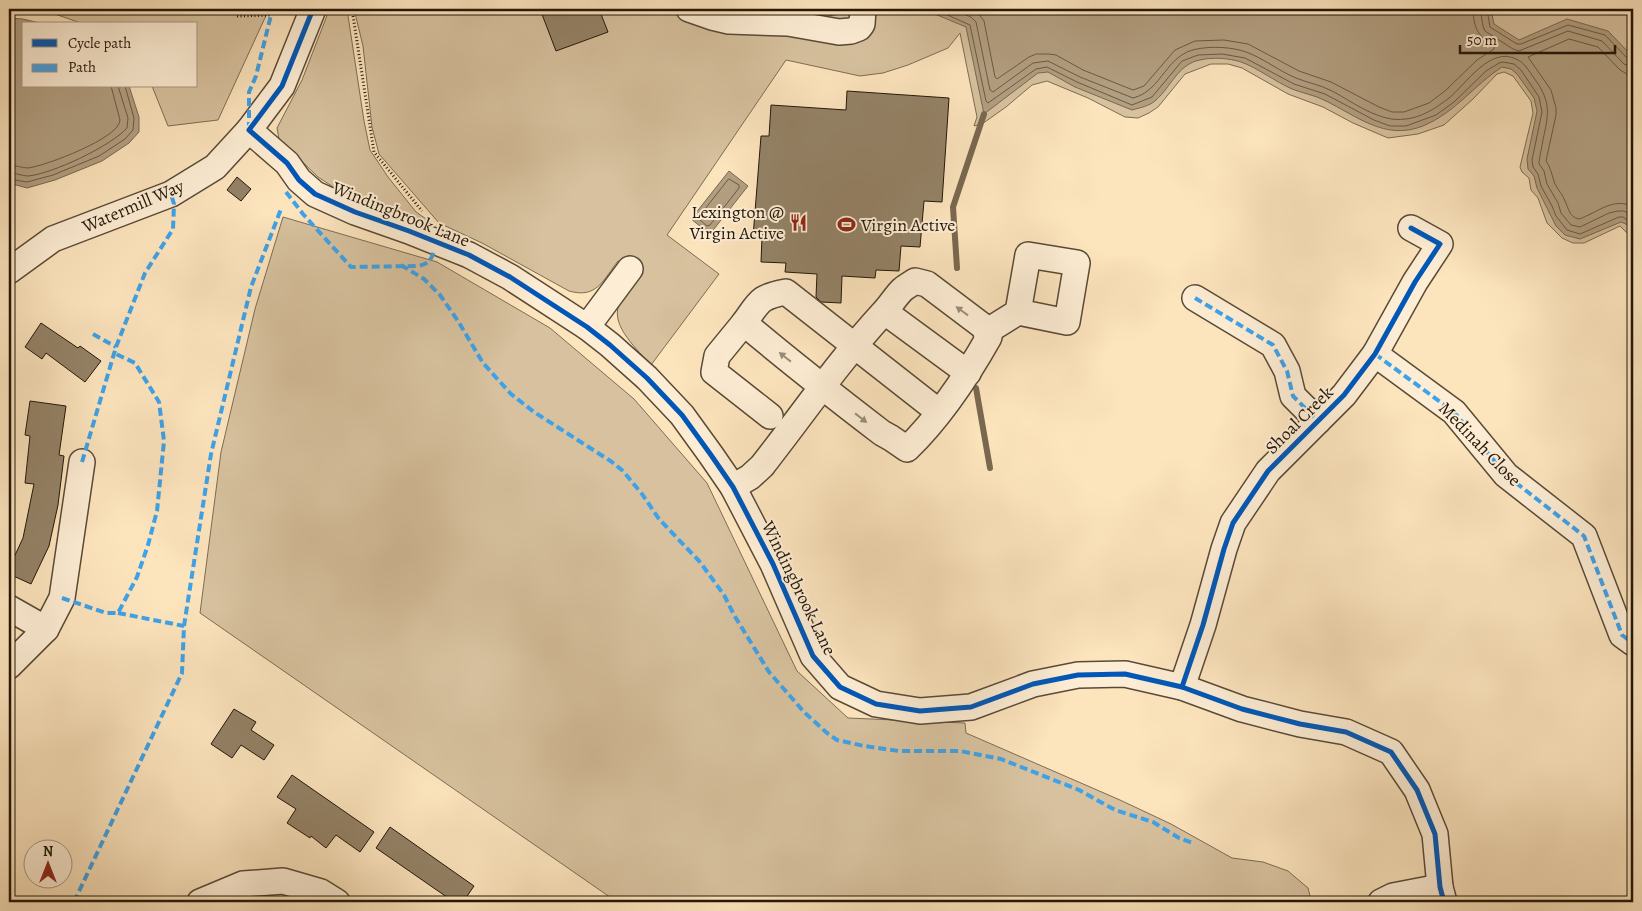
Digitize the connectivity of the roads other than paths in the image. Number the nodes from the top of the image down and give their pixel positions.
1 (313, 9) edge
2 (688, 9) edge
3 (863, 13) edge
4 (249, 130) junction
5 (1411, 228) dead end
6 (630, 269) dead end
7 (9, 271) edge
8 (1195, 298) dead end
9 (885, 312) junction
10 (1018, 312) dead end
11 (744, 323) junction
12 (587, 327) junction
13 (986, 332) junction
14 (854, 346) junction
15 (1375, 354) junction
16 (968, 373) junction
17 (823, 387) junction
18 (939, 412) junction
19 (770, 416) dead end
20 (1318, 421) junction
21 (82, 462) dead end
22 (733, 487) junction
23 (9, 608) edge
24 (46, 629) junction
25 (1633, 643) edge
26 (9, 666) edge
27 (1182, 686) junction
28 (1442, 895) edge
29 (200, 902) edge
30 (336, 902) edge
31 (1381, 902) edge

1 - 4 street
2 - 3 street
4 - 7 street, Watermill Way
4 - 12 street, Windingbrook Lane
5 - 15 street, Shoal Creek
6 - 12 street
8 - 20 street
13 -> 9 street
9 - 14 street
9 - 16 street
10 - 13 street
11 - 14 street
17 -> 11 street
11 - 19 street
12 - 22 street, Windingbrook Lane
13 - 16 street
14 - 17 street
14 - 18 street
15 - 20 street, Shoal Creek
15 - 25 street, Medinah Close
16 - 18 street
17 -> 18 street
17 - 22 street
20 - 27 street, Shoal Creek
21 - 24 street
22 - 27 street, Windingbrook Lane
23 - 24 street
24 - 26 street
27 - 28 street, Windingbrook Lane
28 - 31 street
29 - 30 street

